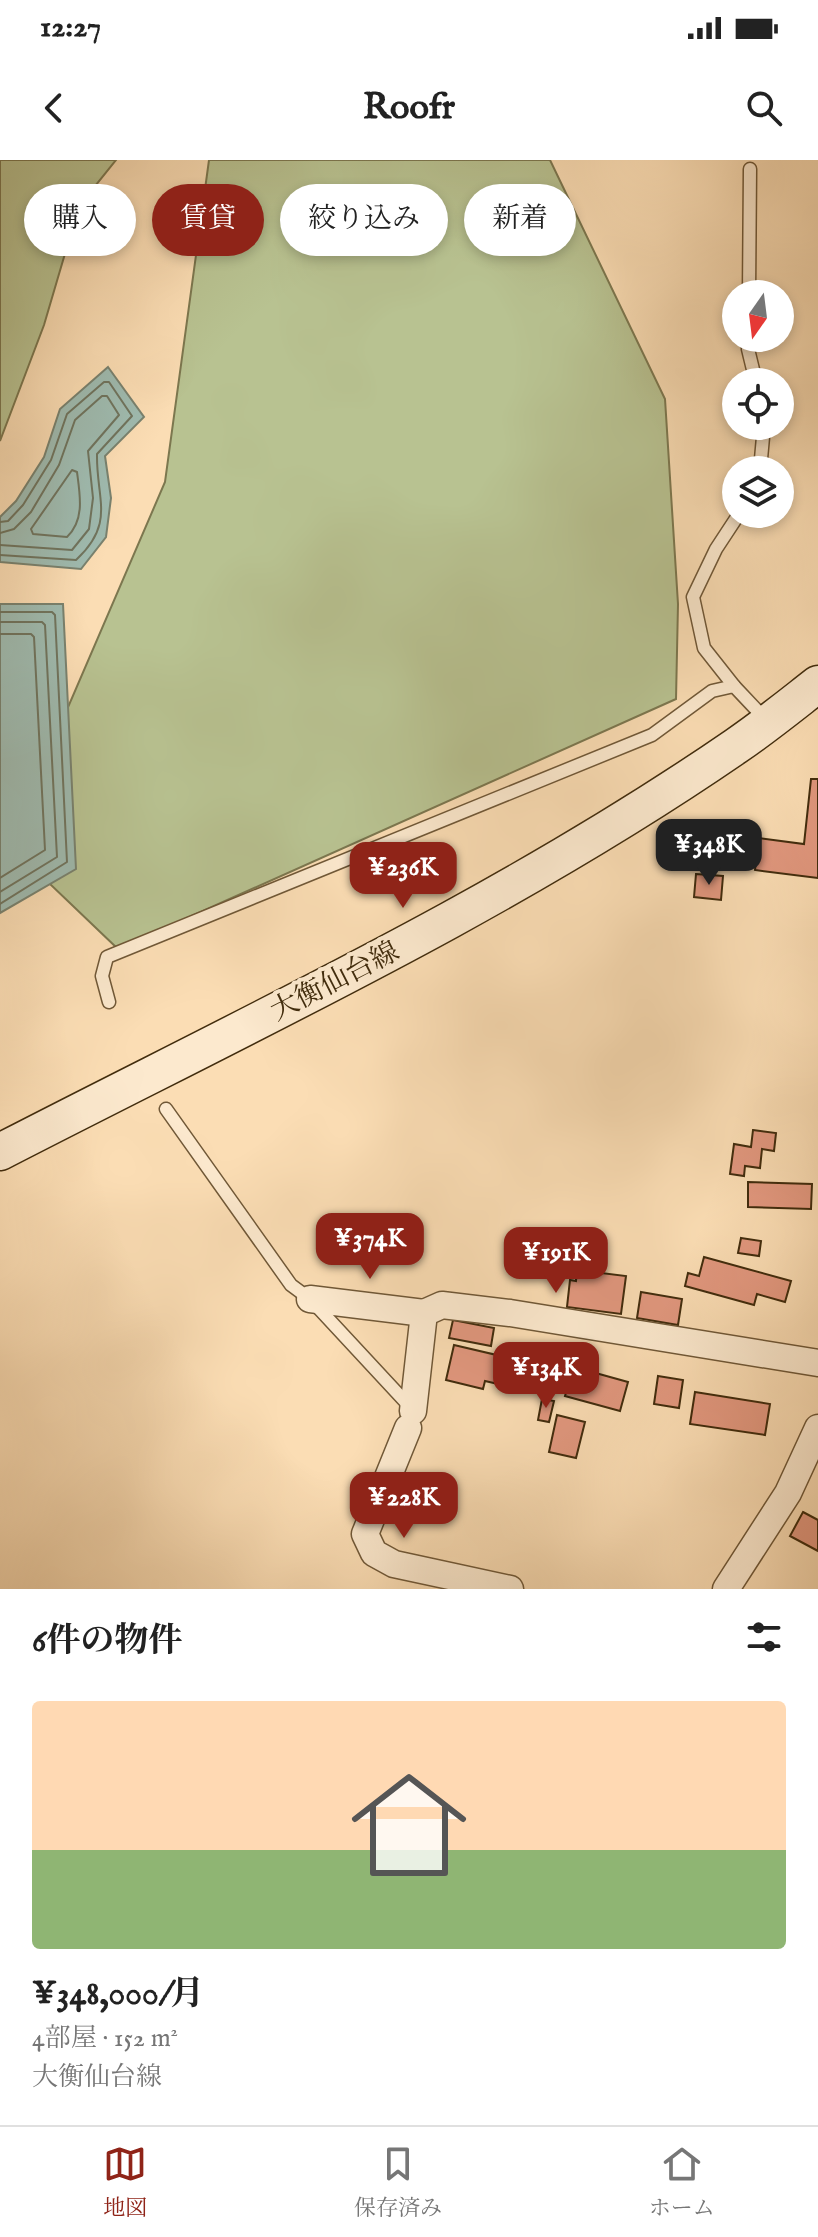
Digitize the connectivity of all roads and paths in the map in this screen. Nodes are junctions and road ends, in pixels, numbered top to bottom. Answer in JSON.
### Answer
{"nodes":[{"id":1,"x":750,"y":169,"type":"dead end"},
{"id":2,"x":749,"y":280,"type":"edge"},
{"id":3,"x":730,"y":528,"type":"edge"},
{"id":4,"x":818,"y":684,"type":"edge"},
{"id":5,"x":734,"y":686,"type":"junction"},
{"id":6,"x":768,"y":722,"type":"junction"},
{"id":7,"x":109,"y":1002,"type":"dead end"},
{"id":8,"x":166,"y":1109,"type":"dead end"},
{"id":9,"x":0,"y":1152,"type":"edge"},
{"id":10,"x":310,"y":1299,"type":"junction"},
{"id":11,"x":424,"y":1313,"type":"junction"},
{"id":12,"x":818,"y":1363,"type":"edge"},
{"id":13,"x":411,"y":1420,"type":"junction"},
{"id":14,"x":818,"y":1428,"type":"edge"},
{"id":15,"x":510,"y":1589,"type":"edge"},
{"id":16,"x":726,"y":1589,"type":"edge"}],
"edges":[{"from":1,"to":2,"type":"lane"},
{"from":3,"to":5,"type":"lane"},
{"from":4,"to":6,"type":"main road","name":"大衡仙台線"},
{"from":5,"to":6,"type":"lane"},
{"from":5,"to":7,"type":"lane"},
{"from":6,"to":9,"type":"main road","name":"大衡仙台線"},
{"from":8,"to":10,"type":"lane"},
{"from":10,"to":11,"type":"street"},
{"from":10,"to":13,"type":"lane"},
{"from":11,"to":12,"type":"street"},
{"from":11,"to":13,"type":"street"},
{"from":13,"to":15,"type":"street"},
{"from":14,"to":16,"type":"street"}]}
